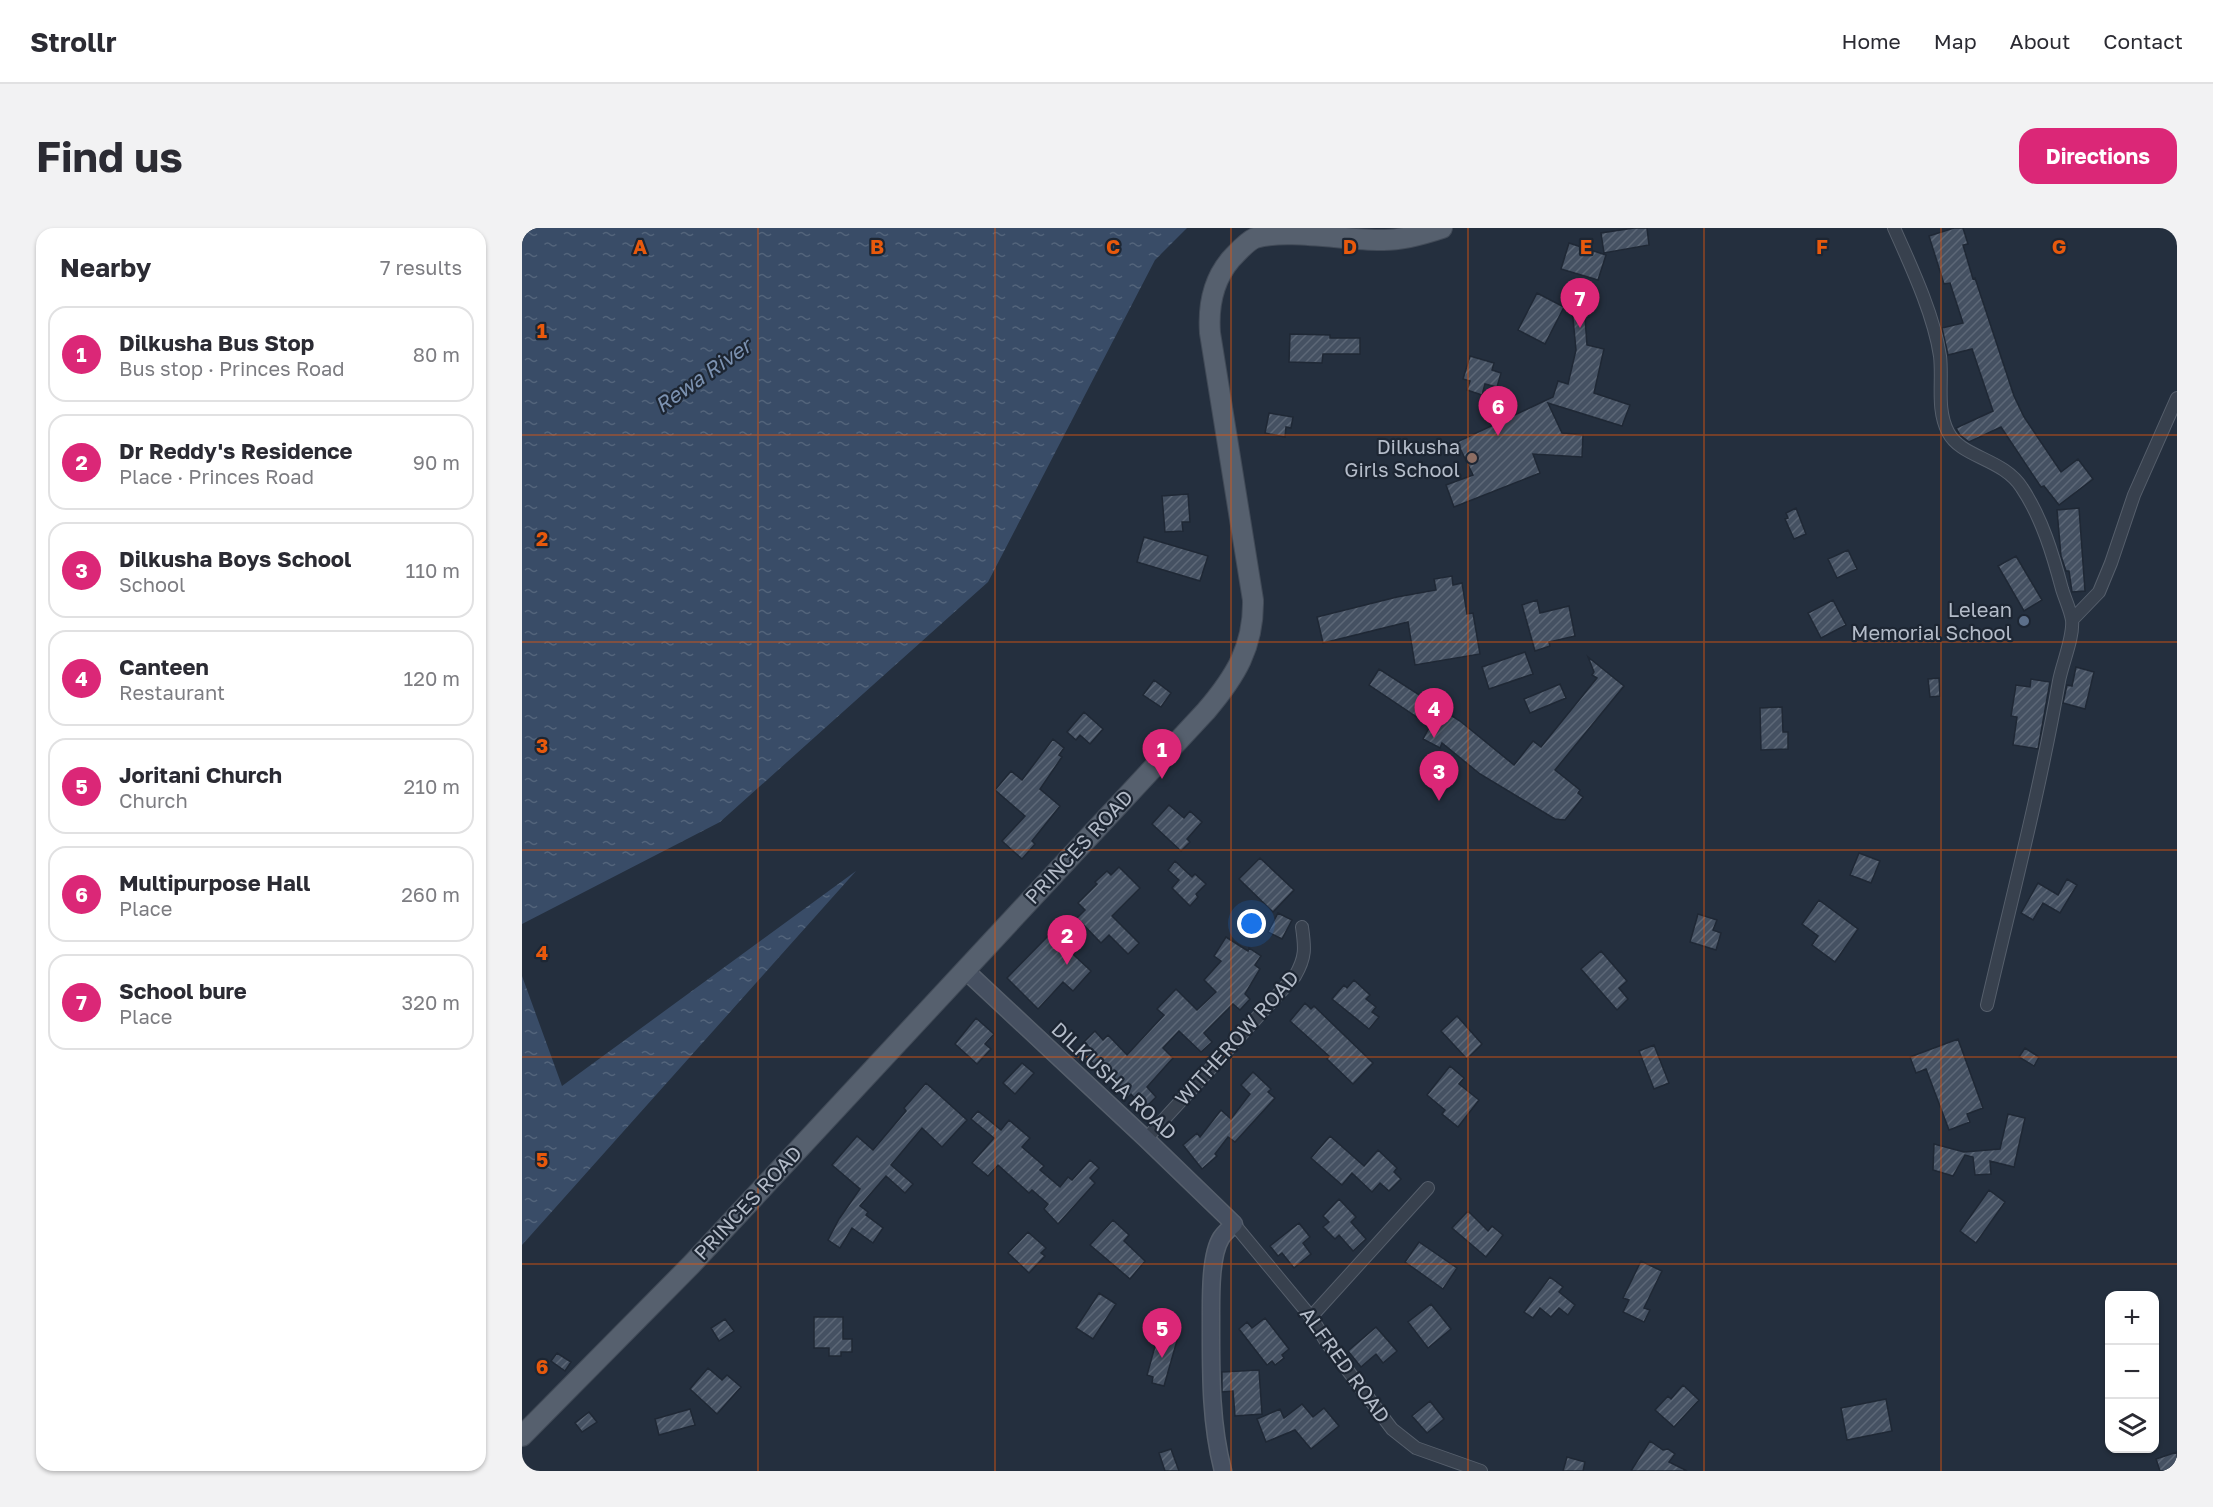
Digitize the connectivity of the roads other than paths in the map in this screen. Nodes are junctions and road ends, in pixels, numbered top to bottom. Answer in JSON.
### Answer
{"nodes":[{"id":1,"x":1443,"y":228,"type":"edge"},
{"id":2,"x":1894,"y":228,"type":"edge"},
{"id":3,"x":2177,"y":398,"type":"edge"},
{"id":4,"x":2072,"y":620,"type":"junction"},
{"id":5,"x":1302,"y":927,"type":"dead end"},
{"id":6,"x":965,"y":970,"type":"junction"},
{"id":7,"x":1987,"y":1005,"type":"dead end"},
{"id":8,"x":1146,"y":1139,"type":"junction"},
{"id":9,"x":1428,"y":1188,"type":"dead end"},
{"id":10,"x":1234,"y":1224,"type":"junction"},
{"id":11,"x":1311,"y":1317,"type":"junction"},
{"id":12,"x":522,"y":1436,"type":"edge"},
{"id":13,"x":1223,"y":1471,"type":"edge"},
{"id":14,"x":1481,"y":1471,"type":"edge"}],
"edges":[{"from":1,"to":6,"type":"main road","name":"PRINCES ROAD"},
{"from":2,"to":4,"type":"street"},
{"from":3,"to":4,"type":"street"},
{"from":4,"to":7,"type":"street"},
{"from":5,"to":8,"type":"street","name":"WITHEROW ROAD"},
{"from":6,"to":8,"type":"street","name":"DILKUSHA ROAD"},
{"from":6,"to":12,"type":"main road","name":"PRINCES ROAD"},
{"from":8,"to":10,"type":"street","name":"DILKUSHA ROAD"},
{"from":9,"to":11,"type":"street"},
{"from":10,"to":11,"type":"street","name":"ALFRED ROAD"},
{"from":10,"to":13,"type":"street"},
{"from":11,"to":14,"type":"street","name":"ALFRED ROAD"}]}
